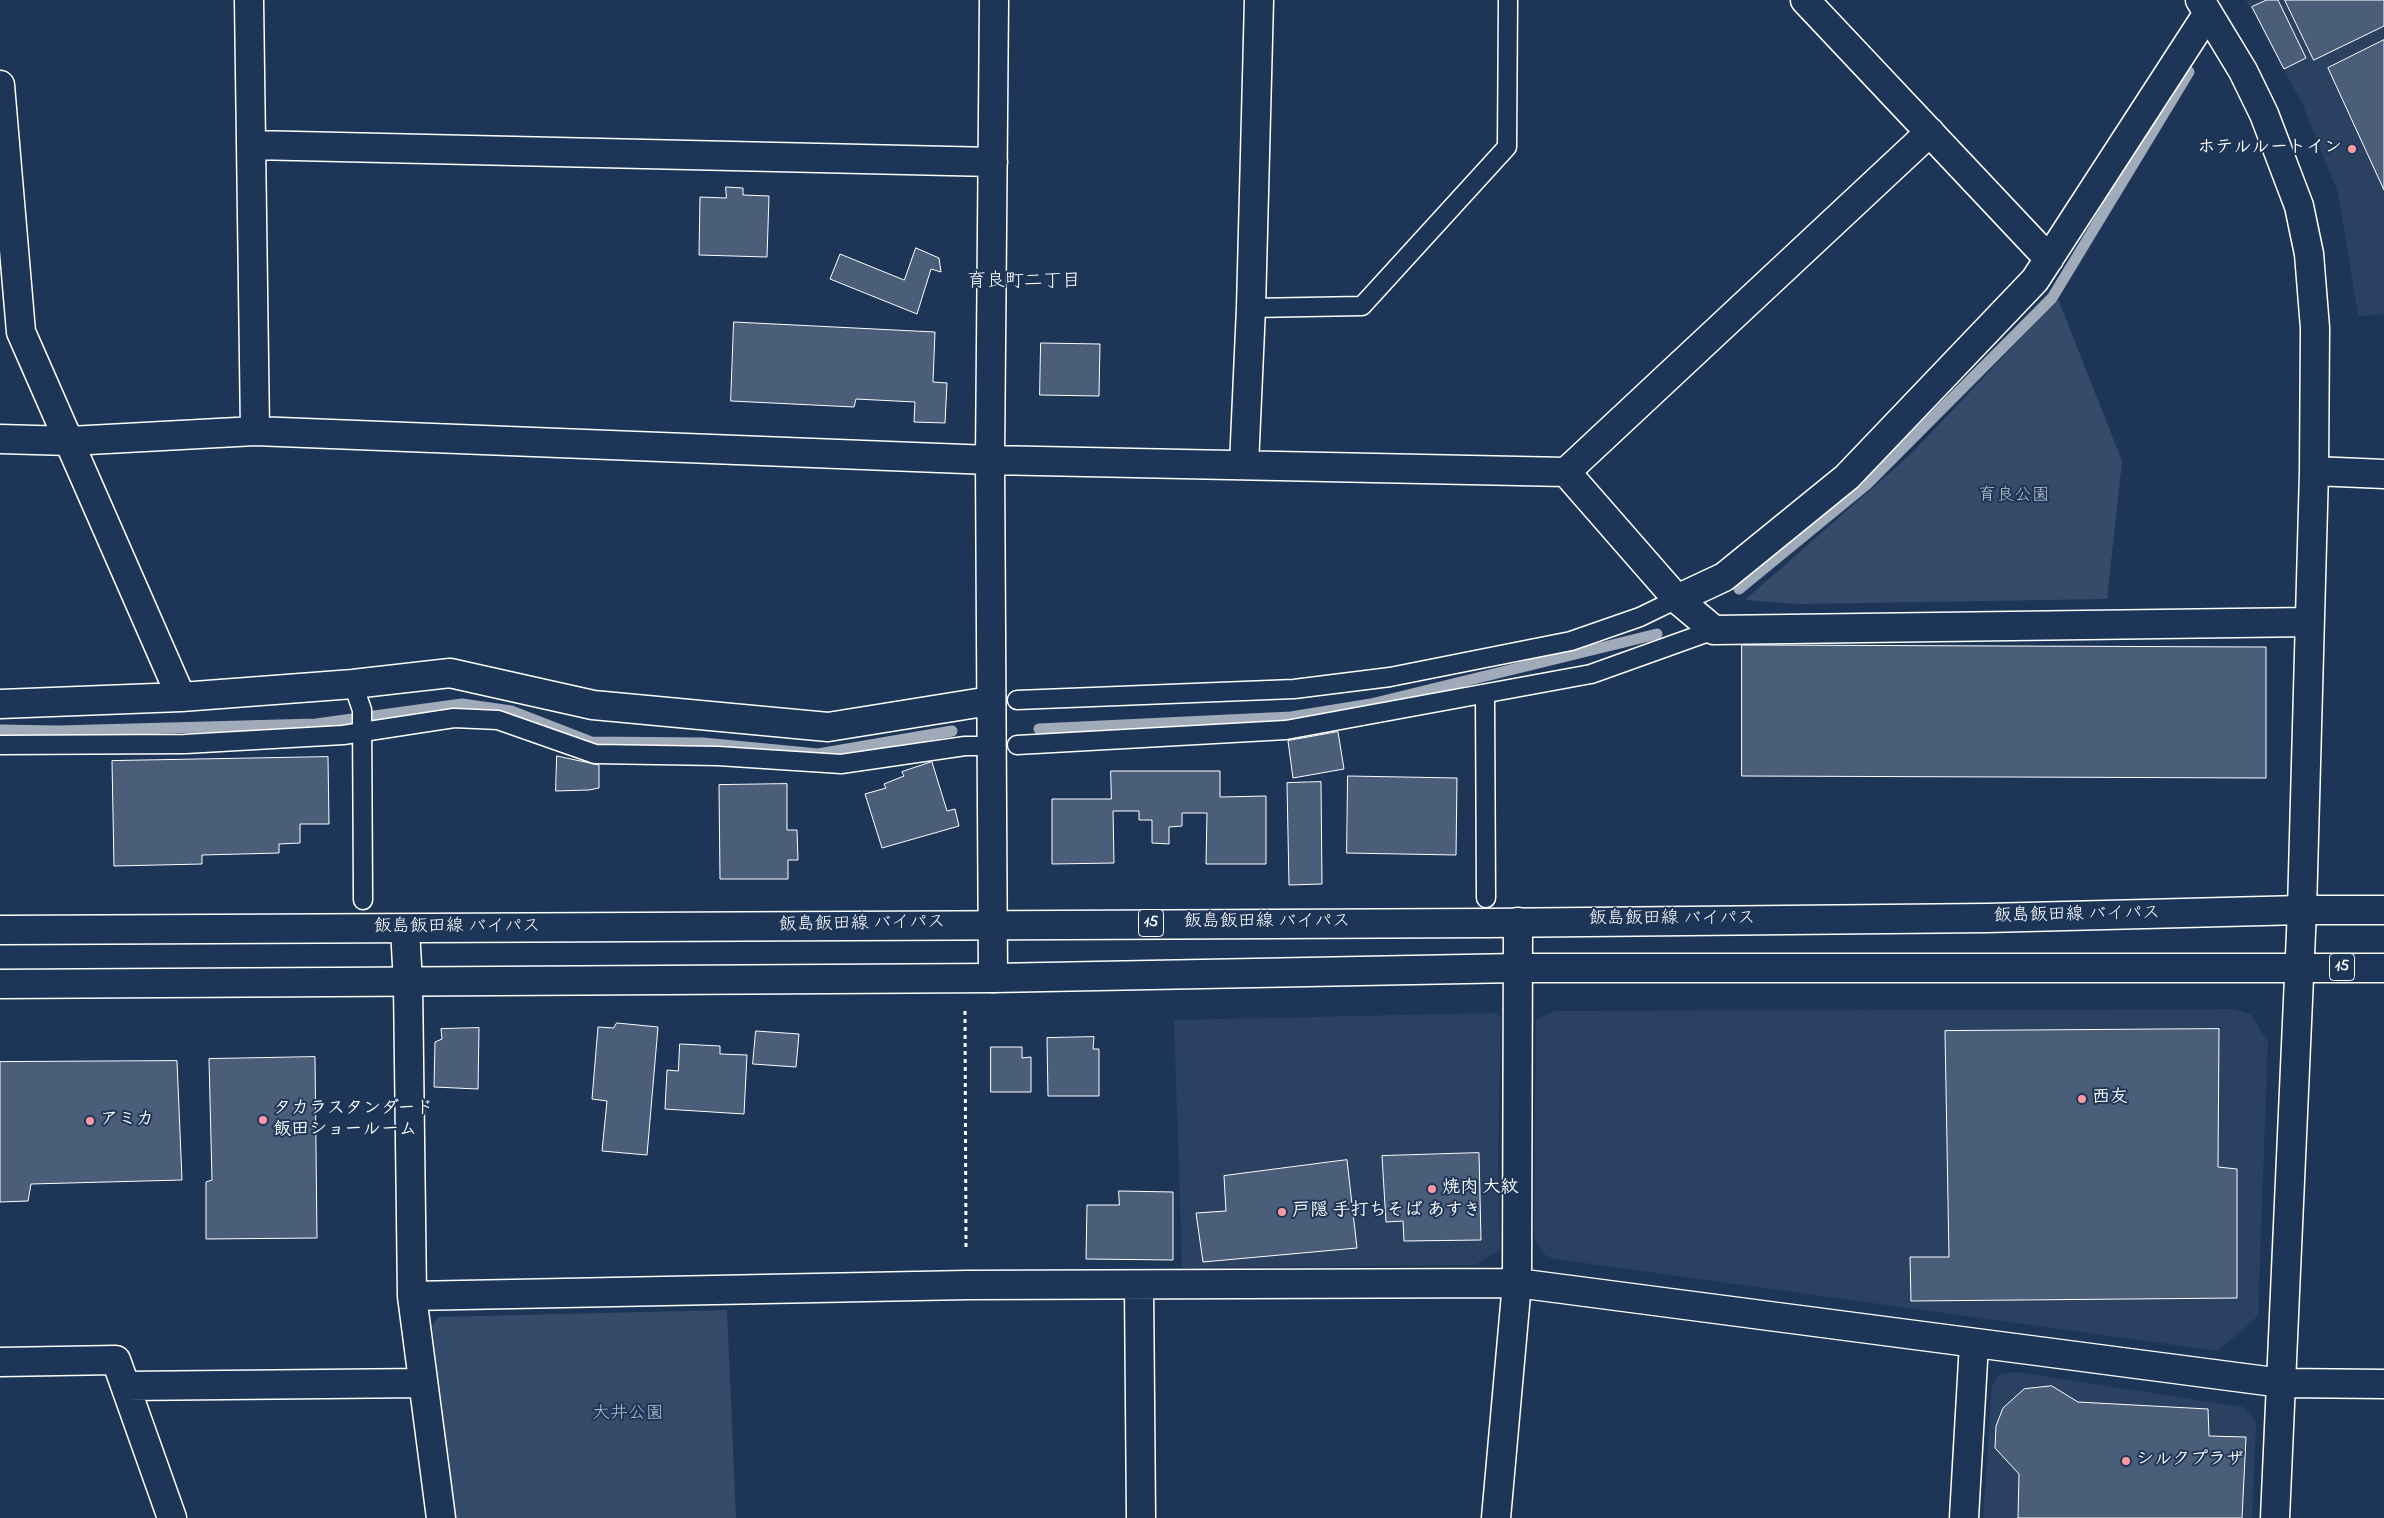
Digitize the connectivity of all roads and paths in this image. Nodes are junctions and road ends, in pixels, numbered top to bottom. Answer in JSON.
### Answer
{"nodes":[{"id":1,"x":249,"y":0,"type":"edge"},
{"id":2,"x":994,"y":0,"type":"edge"},
{"id":3,"x":1259,"y":0,"type":"edge"},
{"id":4,"x":1508,"y":0,"type":"edge"},
{"id":5,"x":1805,"y":0,"type":"edge"},
{"id":6,"x":2204,"y":6,"type":"edge"},
{"id":7,"x":0,"y":85,"type":"edge"},
{"id":8,"x":1930,"y":132,"type":"junction"},
{"id":9,"x":252,"y":145,"type":"junction"},
{"id":10,"x":993,"y":162,"type":"junction"},
{"id":11,"x":2048,"y":259,"type":"junction"},
{"id":12,"x":1252,"y":308,"type":"junction"},
{"id":13,"x":255,"y":431,"type":"junction"},
{"id":14,"x":0,"y":439,"type":"edge"},
{"id":15,"x":70,"y":441,"type":"junction"},
{"id":16,"x":990,"y":460,"type":"junction"},
{"id":17,"x":1244,"y":465,"type":"junction"},
{"id":18,"x":2314,"y":471,"type":"junction"},
{"id":19,"x":1566,"y":472,"type":"junction"},
{"id":20,"x":2384,"y":474,"type":"edge"},
{"id":21,"x":1677,"y":599,"type":"junction"},
{"id":22,"x":2309,"y":622,"type":"junction"},
{"id":23,"x":1714,"y":630,"type":"junction"},
{"id":24,"x":353,"y":684,"type":"junction"},
{"id":25,"x":1485,"y":695,"type":"junction"},
{"id":26,"x":181,"y":697,"type":"junction"},
{"id":27,"x":1017,"y":700,"type":"dead end"},
{"id":28,"x":990,"y":701,"type":"junction"},
{"id":29,"x":0,"y":704,"type":"edge"},
{"id":30,"x":361,"y":723,"type":"junction"},
{"id":31,"x":0,"y":745,"type":"edge"},
{"id":32,"x":1017,"y":745,"type":"dead end"},
{"id":33,"x":990,"y":746,"type":"junction"},
{"id":34,"x":1486,"y":898,"type":"dead end"},
{"id":35,"x":363,"y":900,"type":"dead end"},
{"id":36,"x":2302,"y":910,"type":"junction"},
{"id":37,"x":2384,"y":910,"type":"edge"},
{"id":38,"x":1518,"y":922,"type":"junction"},
{"id":39,"x":993,"y":924,"type":"junction"},
{"id":40,"x":405,"y":929,"type":"junction"},
{"id":41,"x":0,"y":930,"type":"edge"},
{"id":42,"x":1518,"y":968,"type":"junction"},
{"id":43,"x":2300,"y":968,"type":"junction"},
{"id":44,"x":2384,"y":968,"type":"edge"},
{"id":45,"x":993,"y":978,"type":"junction"},
{"id":46,"x":408,"y":983,"type":"junction"},
{"id":47,"x":0,"y":984,"type":"edge"},
{"id":48,"x":965,"y":1011,"type":"dead end"},
{"id":49,"x":1518,"y":1282,"type":"junction"},
{"id":50,"x":966,"y":1285,"type":"junction"},
{"id":51,"x":1139,"y":1286,"type":"junction"},
{"id":52,"x":412,"y":1296,"type":"junction"},
{"id":53,"x":1974,"y":1343,"type":"junction"},
{"id":54,"x":0,"y":1362,"type":"edge"},
{"id":55,"x":423,"y":1383,"type":"junction"},
{"id":56,"x":2282,"y":1383,"type":"junction"},
{"id":57,"x":2384,"y":1384,"type":"edge"},
{"id":58,"x":126,"y":1386,"type":"junction"},
{"id":59,"x":172,"y":1518,"type":"edge"},
{"id":60,"x":441,"y":1518,"type":"edge"},
{"id":61,"x":1141,"y":1518,"type":"edge"},
{"id":62,"x":1496,"y":1518,"type":"edge"},
{"id":63,"x":1964,"y":1518,"type":"edge"},
{"id":64,"x":2275,"y":1518,"type":"edge"}],
"edges":[{"from":1,"to":9,"type":"street"},
{"from":2,"to":10,"type":"street"},
{"from":3,"to":12,"type":"street"},
{"from":4,"to":12,"type":"lane"},
{"from":5,"to":8,"type":"street"},
{"from":6,"to":11,"type":"street"},
{"from":6,"to":18,"type":"street"},
{"from":7,"to":15,"type":"street"},
{"from":8,"to":11,"type":"street"},
{"from":8,"to":19,"type":"street"},
{"from":9,"to":10,"type":"street"},
{"from":9,"to":13,"type":"street"},
{"from":10,"to":16,"type":"street"},
{"from":11,"to":21,"type":"street"},
{"from":12,"to":17,"type":"street"},
{"from":13,"to":15,"type":"street"},
{"from":13,"to":16,"type":"street"},
{"from":14,"to":15,"type":"street"},
{"from":15,"to":26,"type":"street"},
{"from":16,"to":17,"type":"street"},
{"from":16,"to":28,"type":"street"},
{"from":17,"to":19,"type":"street"},
{"from":18,"to":20,"type":"street"},
{"from":18,"to":22,"type":"street"},
{"from":19,"to":21,"type":"street"},
{"from":21,"to":23,"type":"street"},
{"from":21,"to":27,"type":"lane"},
{"from":22,"to":23,"type":"street"},
{"from":22,"to":36,"type":"street"},
{"from":23,"to":25,"type":"lane"},
{"from":24,"to":26,"type":"street"},
{"from":24,"to":28,"type":"street"},
{"from":24,"to":30,"type":"lane"},
{"from":25,"to":32,"type":"lane"},
{"from":25,"to":34,"type":"lane"},
{"from":26,"to":29,"type":"street"},
{"from":28,"to":33,"type":"street"},
{"from":30,"to":31,"type":"lane"},
{"from":30,"to":33,"type":"lane"},
{"from":30,"to":35,"type":"lane"},
{"from":33,"to":39,"type":"street"},
{"from":36,"to":37,"type":"street","name":"飯島飯田線 バイパス","number":"15"},
{"from":36,"to":38,"type":"street","name":"飯島飯田線 バイパス","number":"15"},
{"from":36,"to":43,"type":"street"},
{"from":38,"to":39,"type":"street","name":"飯島飯田線 バイパス","number":"15"},
{"from":38,"to":42,"type":"street"},
{"from":39,"to":40,"type":"street","name":"飯島飯田線 バイパス","number":"15"},
{"from":39,"to":45,"type":"street"},
{"from":40,"to":41,"type":"street","name":"飯島飯田線 バイパス","number":"15"},
{"from":40,"to":46,"type":"street"},
{"from":42,"to":43,"type":"street","number":"15"},
{"from":42,"to":45,"type":"street","number":"15"},
{"from":42,"to":49,"type":"street"},
{"from":43,"to":44,"type":"street","number":"15"},
{"from":43,"to":56,"type":"street"},
{"from":45,"to":46,"type":"street","number":"15"},
{"from":46,"to":47,"type":"street","number":"15"},
{"from":46,"to":52,"type":"street"},
{"from":48,"to":50,"type":"path"},
{"from":49,"to":51,"type":"street"},
{"from":49,"to":53,"type":"street"},
{"from":49,"to":62,"type":"street"},
{"from":50,"to":51,"type":"street"},
{"from":50,"to":52,"type":"street"},
{"from":51,"to":61,"type":"street"},
{"from":52,"to":55,"type":"street"},
{"from":53,"to":56,"type":"street"},
{"from":53,"to":63,"type":"street"},
{"from":54,"to":58,"type":"street"},
{"from":55,"to":58,"type":"street"},
{"from":55,"to":60,"type":"street"},
{"from":56,"to":57,"type":"street"},
{"from":56,"to":64,"type":"street"},
{"from":58,"to":59,"type":"street"}]}
